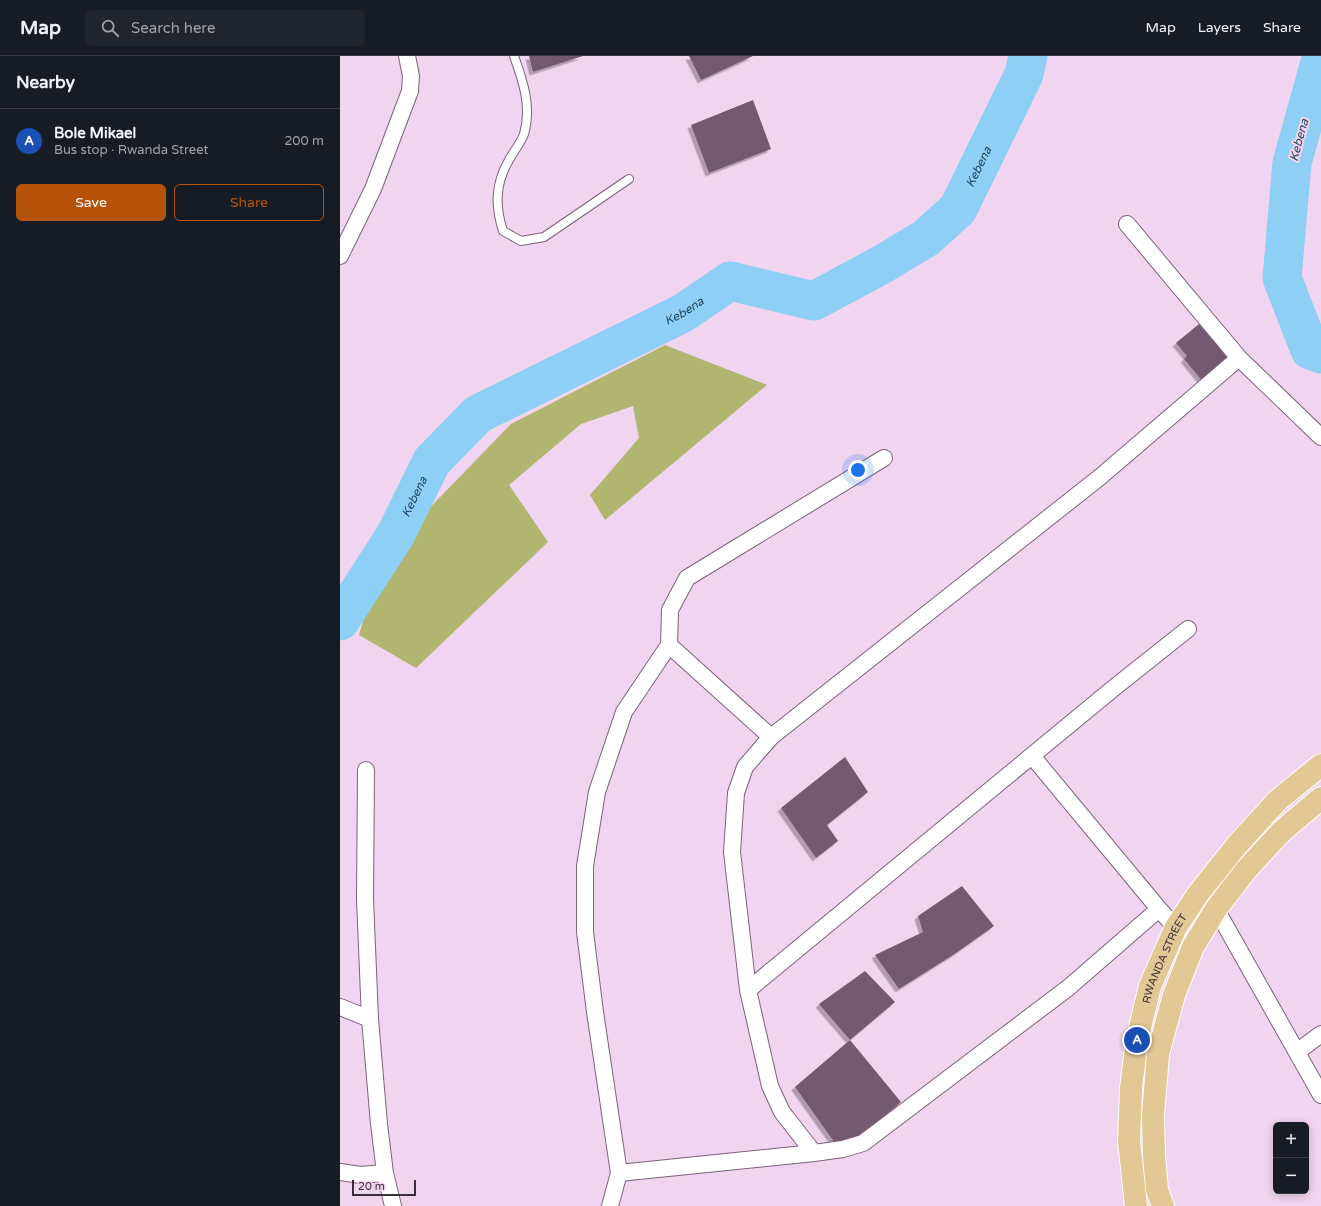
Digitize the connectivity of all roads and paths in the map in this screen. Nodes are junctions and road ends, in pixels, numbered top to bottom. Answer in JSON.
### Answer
{"nodes":[{"id":1,"x":407,"y":56,"type":"edge"},
{"id":2,"x":514,"y":56,"type":"edge"},
{"id":3,"x":629,"y":179,"type":"dead end"},
{"id":4,"x":1127,"y":224,"type":"dead end"},
{"id":5,"x":340,"y":256,"type":"edge"},
{"id":6,"x":1239,"y":358,"type":"junction"},
{"id":7,"x":1321,"y":437,"type":"edge"},
{"id":8,"x":884,"y":458,"type":"dead end"},
{"id":9,"x":1188,"y":629,"type":"dead end"},
{"id":10,"x":669,"y":645,"type":"junction"},
{"id":11,"x":770,"y":736,"type":"junction"},
{"id":12,"x":1032,"y":756,"type":"junction"},
{"id":13,"x":1321,"y":765,"type":"edge"},
{"id":14,"x":366,"y":770,"type":"dead end"},
{"id":15,"x":1321,"y":798,"type":"edge"},
{"id":16,"x":1159,"y":909,"type":"junction"},
{"id":17,"x":1216,"y":909,"type":"junction"},
{"id":18,"x":1176,"y":928,"type":"junction"},
{"id":19,"x":1193,"y":947,"type":"junction"},
{"id":20,"x":748,"y":990,"type":"junction"},
{"id":21,"x":340,"y":1007,"type":"edge"},
{"id":22,"x":370,"y":1019,"type":"junction"},
{"id":23,"x":1321,"y":1034,"type":"edge"},
{"id":24,"x":1297,"y":1052,"type":"junction"},
{"id":25,"x":1321,"y":1095,"type":"edge"},
{"id":26,"x":814,"y":1154,"type":"junction"},
{"id":27,"x":340,"y":1172,"type":"edge"},
{"id":28,"x":385,"y":1173,"type":"junction"},
{"id":29,"x":619,"y":1173,"type":"junction"},
{"id":30,"x":393,"y":1206,"type":"edge"},
{"id":31,"x":610,"y":1206,"type":"edge"},
{"id":32,"x":1136,"y":1206,"type":"edge"},
{"id":33,"x":1162,"y":1206,"type":"edge"}],
"edges":[{"from":1,"to":5,"type":"street"},
{"from":2,"to":3,"type":"lane"},
{"from":4,"to":6,"type":"street"},
{"from":6,"to":7,"type":"street"},
{"from":6,"to":11,"type":"street"},
{"from":8,"to":10,"type":"street"},
{"from":9,"to":12,"type":"street"},
{"from":10,"to":11,"type":"street"},
{"from":10,"to":29,"type":"street"},
{"from":11,"to":20,"type":"street"},
{"from":12,"to":16,"type":"street"},
{"from":12,"to":20,"type":"street"},
{"from":13,"to":18,"type":"main road","name":"RWANDA STREET"},
{"from":14,"to":22,"type":"street"},
{"from":15,"to":17,"type":"main road","name":"RWANDA STREET"},
{"from":16,"to":18,"type":"street"},
{"from":16,"to":26,"type":"street"},
{"from":17,"to":19,"type":"main road","name":"RWANDA STREET"},
{"from":17,"to":24,"type":"street"},
{"from":18,"to":19,"type":"street"},
{"from":18,"to":32,"type":"main road","name":"RWANDA STREET"},
{"from":19,"to":33,"type":"main road","name":"RWANDA STREET"},
{"from":20,"to":26,"type":"street"},
{"from":21,"to":22,"type":"street"},
{"from":22,"to":28,"type":"street"},
{"from":23,"to":24,"type":"street"},
{"from":24,"to":25,"type":"street"},
{"from":26,"to":29,"type":"street"},
{"from":27,"to":28,"type":"street"},
{"from":28,"to":30,"type":"street"},
{"from":29,"to":31,"type":"street"}]}
